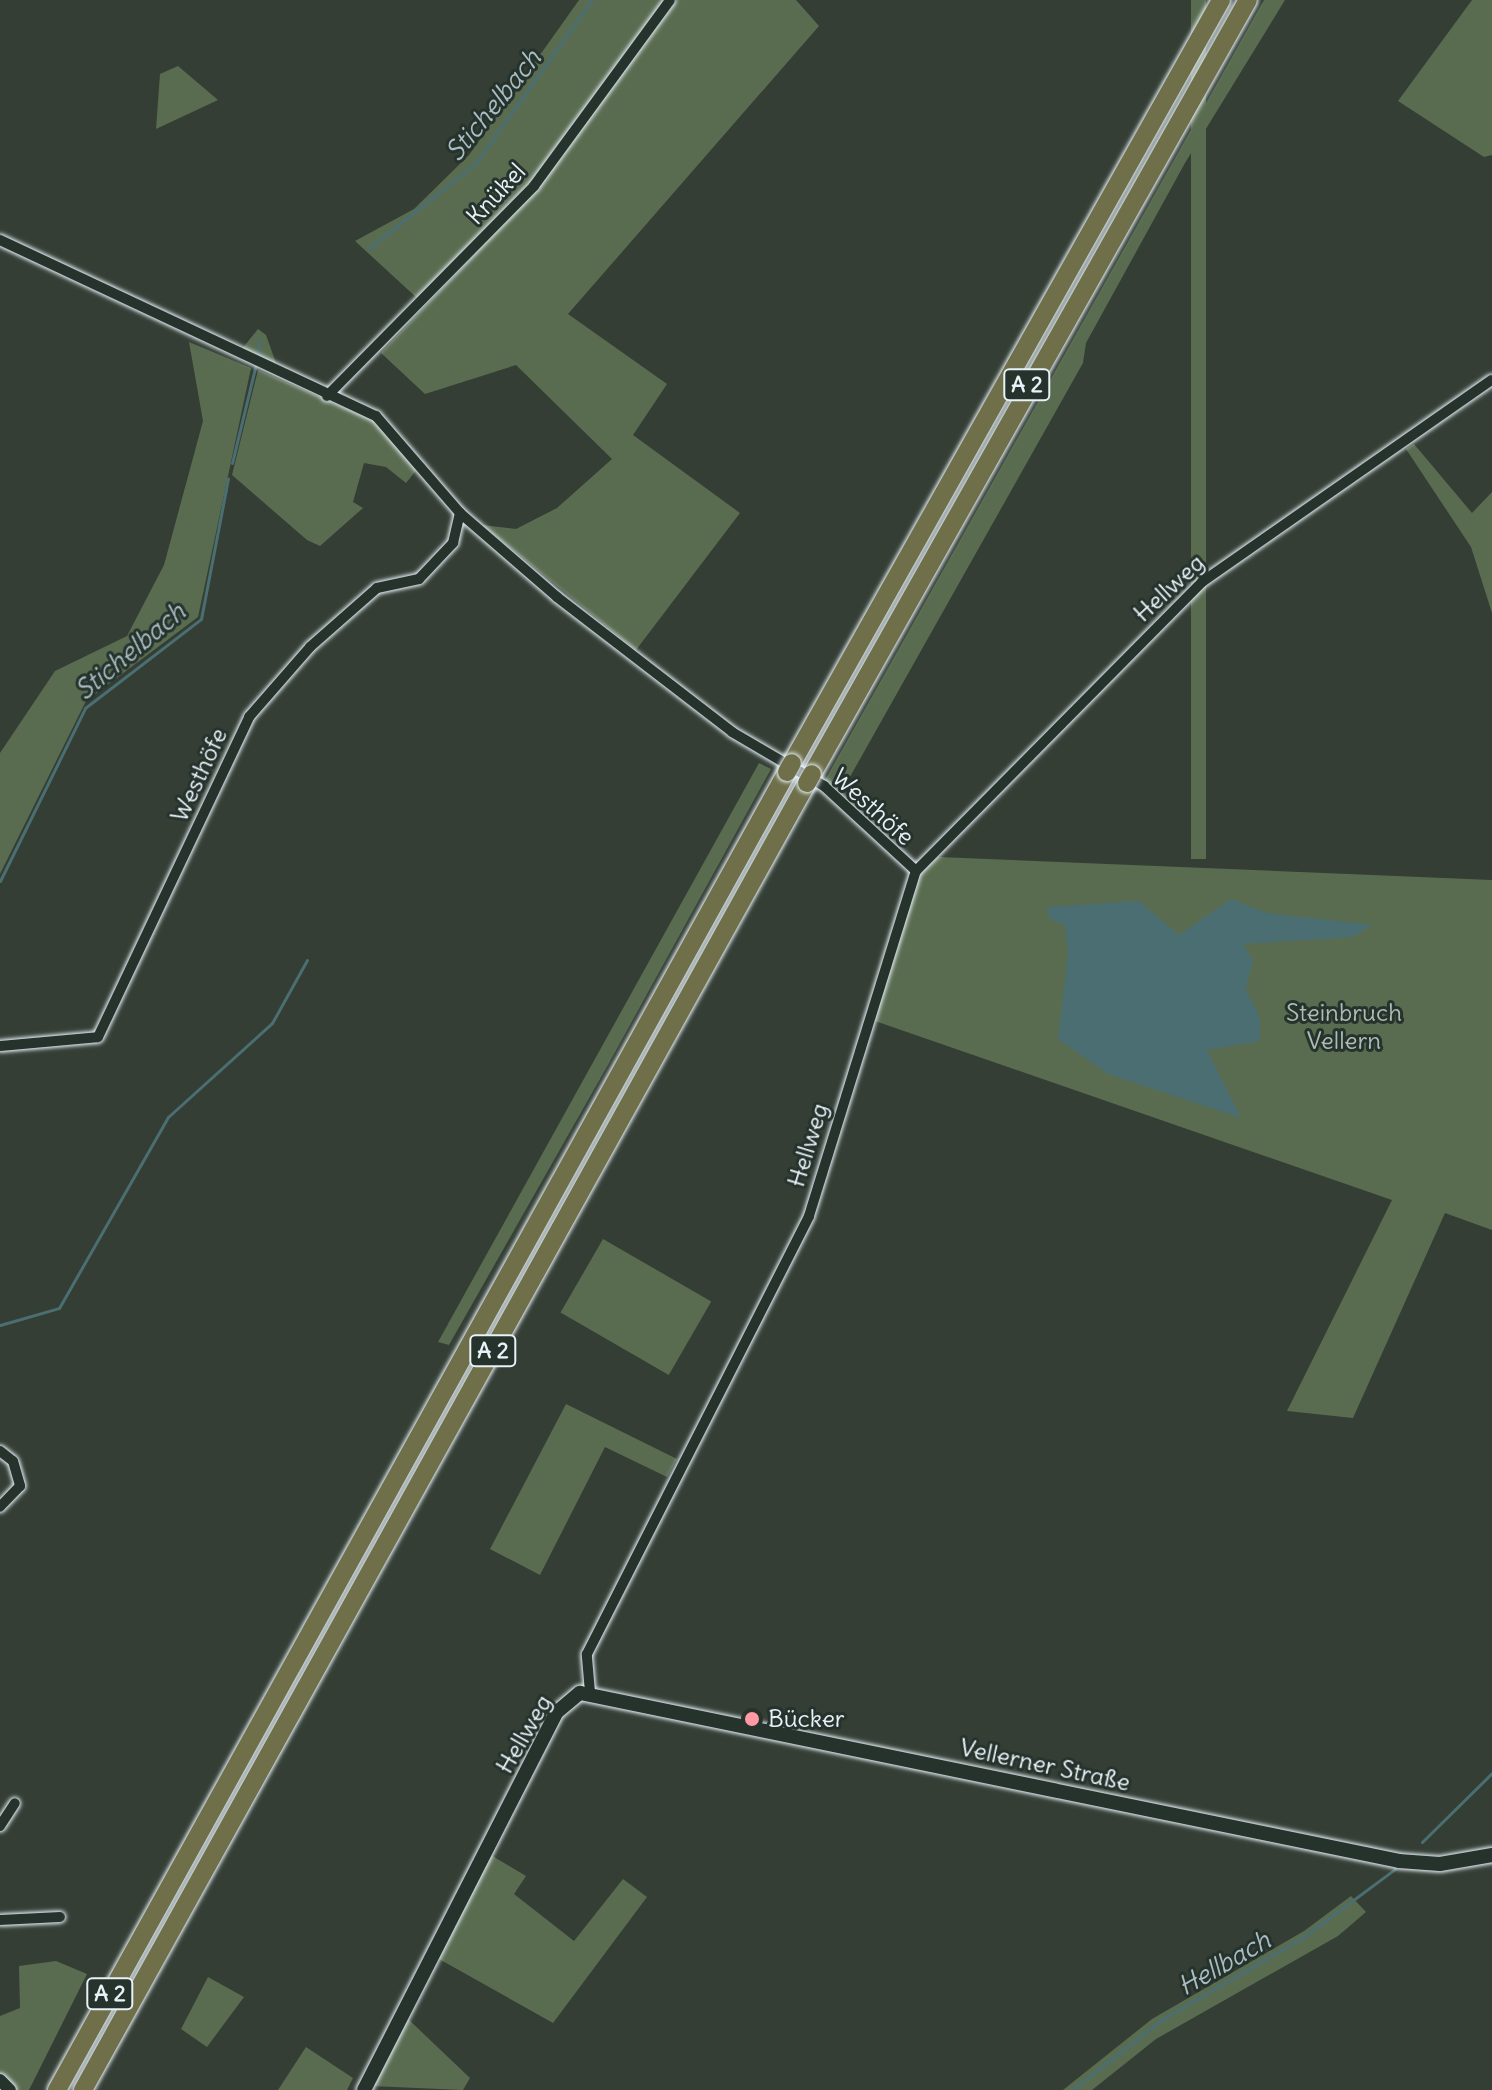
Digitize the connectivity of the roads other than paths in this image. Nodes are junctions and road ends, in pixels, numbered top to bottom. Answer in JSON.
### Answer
{"nodes":[{"id":1,"x":670,"y":0,"type":"edge"},
{"id":2,"x":1221,"y":0,"type":"edge"},
{"id":3,"x":1248,"y":0,"type":"edge"},
{"id":4,"x":0,"y":240,"type":"edge"},
{"id":5,"x":1492,"y":380,"type":"edge"},
{"id":6,"x":327,"y":396,"type":"junction"},
{"id":7,"x":460,"y":513,"type":"junction"},
{"id":8,"x":916,"y":871,"type":"junction"},
{"id":9,"x":0,"y":1046,"type":"edge"},
{"id":10,"x":0,"y":1451,"type":"edge"},
{"id":11,"x":0,"y":1507,"type":"edge"},
{"id":12,"x":590,"y":1692,"type":"junction"},
{"id":13,"x":15,"y":1803,"type":"dead end"},
{"id":14,"x":0,"y":1826,"type":"edge"},
{"id":15,"x":1492,"y":1855,"type":"edge"},
{"id":16,"x":60,"y":1917,"type":"dead end"},
{"id":17,"x":0,"y":1920,"type":"edge"},
{"id":18,"x":0,"y":2080,"type":"edge"},
{"id":19,"x":366,"y":2087,"type":"edge"},
{"id":20,"x":10,"y":2090,"type":"edge"},
{"id":21,"x":57,"y":2090,"type":"edge"},
{"id":22,"x":83,"y":2090,"type":"edge"}],
"edges":[{"from":1,"to":6,"type":"street","name":"Knükel"},
{"from":2,"to":21,"type":"highway","number":"A 2"},
{"from":3,"to":22,"type":"highway","number":"A 2"},
{"from":4,"to":6,"type":"street","name":"Westhöfe"},
{"from":5,"to":8,"type":"street","name":"Hellweg"},
{"from":6,"to":7,"type":"street","name":"Westhöfe"},
{"from":7,"to":8,"type":"street","name":"Westhöfe"},
{"from":7,"to":9,"type":"street","name":"Westhöfe"},
{"from":8,"to":12,"type":"street","name":"Hellweg"},
{"from":10,"to":11,"type":"street"},
{"from":12,"to":15,"type":"main road","name":"Vellerner Straße"},
{"from":12,"to":19,"type":"main road","name":"Hellweg"},
{"from":13,"to":14,"type":"street"},
{"from":16,"to":17,"type":"street"},
{"from":18,"to":20,"type":"street"}]}
